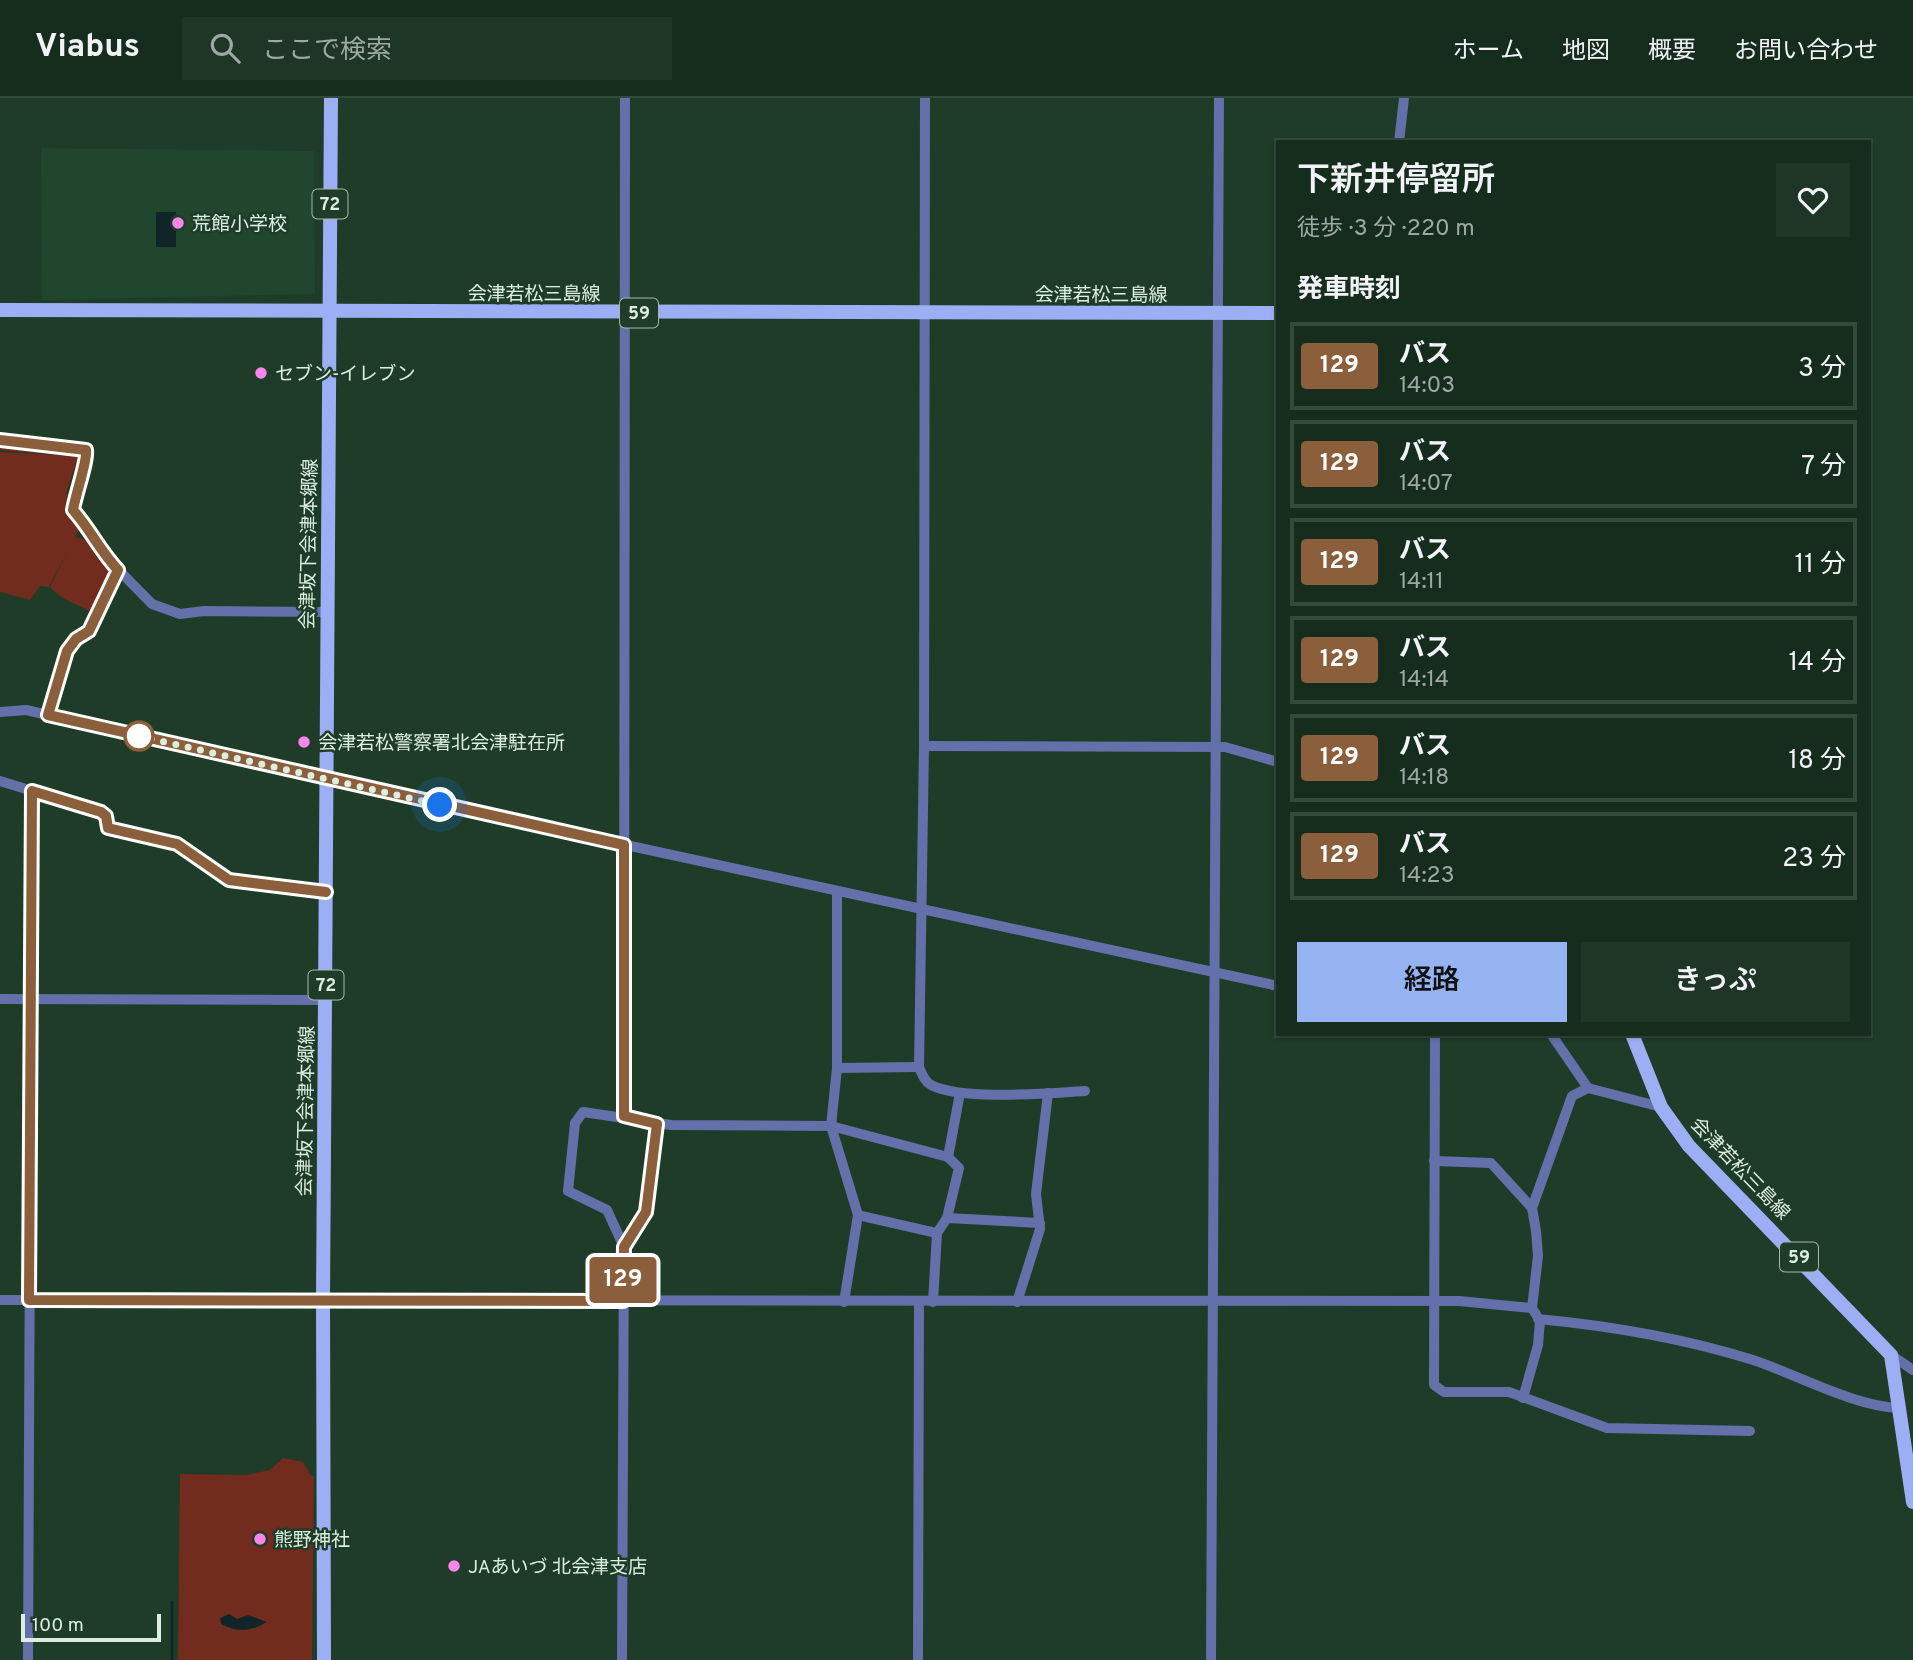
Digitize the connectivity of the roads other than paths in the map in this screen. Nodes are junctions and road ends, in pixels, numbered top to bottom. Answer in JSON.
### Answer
{"nodes":[{"id":1,"x":331,"y":98,"type":"edge"},
{"id":2,"x":625,"y":98,"type":"edge"},
{"id":3,"x":925,"y":98,"type":"edge"},
{"id":4,"x":1219,"y":98,"type":"edge"},
{"id":5,"x":1404,"y":98,"type":"edge"},
{"id":6,"x":1399,"y":140,"type":"edge"},
{"id":7,"x":0,"y":310,"type":"edge"},
{"id":8,"x":329,"y":311,"type":"junction"},
{"id":9,"x":925,"y":312,"type":"junction"},
{"id":10,"x":624,"y":313,"type":"junction"},
{"id":11,"x":1219,"y":313,"type":"junction"},
{"id":12,"x":1276,"y":313,"type":"edge"},
{"id":13,"x":0,"y":440,"type":"edge"},
{"id":14,"x":118,"y":570,"type":"junction"},
{"id":15,"x":326,"y":612,"type":"junction"},
{"id":16,"x":0,"y":712,"type":"edge"},
{"id":17,"x":48,"y":715,"type":"junction"},
{"id":18,"x":924,"y":746,"type":"junction"},
{"id":19,"x":1216,"y":747,"type":"junction"},
{"id":20,"x":1276,"y":762,"type":"edge"},
{"id":21,"x":328,"y":779,"type":"junction"},
{"id":22,"x":0,"y":781,"type":"edge"},
{"id":23,"x":32,"y":791,"type":"junction"},
{"id":24,"x":624,"y":845,"type":"junction"},
{"id":25,"x":326,"y":892,"type":"junction"},
{"id":26,"x":837,"y":892,"type":"junction"},
{"id":27,"x":921,"y":909,"type":"junction"},
{"id":28,"x":1217,"y":973,"type":"junction"},
{"id":29,"x":1276,"y":986,"type":"edge"},
{"id":30,"x":30,"y":998,"type":"junction"},
{"id":31,"x":0,"y":999,"type":"edge"},
{"id":32,"x":326,"y":1000,"type":"junction"},
{"id":33,"x":1435,"y":1036,"type":"edge"},
{"id":34,"x":1552,"y":1036,"type":"edge"},
{"id":35,"x":1633,"y":1036,"type":"edge"},
{"id":36,"x":919,"y":1067,"type":"junction"},
{"id":37,"x":837,"y":1068,"type":"junction"},
{"id":38,"x":1588,"y":1088,"type":"junction"},
{"id":39,"x":1085,"y":1091,"type":"dead end"},
{"id":40,"x":960,"y":1093,"type":"junction"},
{"id":41,"x":1048,"y":1093,"type":"junction"},
{"id":42,"x":1661,"y":1107,"type":"junction"},
{"id":43,"x":624,"y":1116,"type":"junction"},
{"id":44,"x":657,"y":1124,"type":"junction"},
{"id":45,"x":831,"y":1126,"type":"junction"},
{"id":46,"x":948,"y":1157,"type":"junction"},
{"id":47,"x":1434,"y":1161,"type":"junction"},
{"id":48,"x":1532,"y":1209,"type":"junction"},
{"id":49,"x":858,"y":1215,"type":"junction"},
{"id":50,"x":947,"y":1219,"type":"junction"},
{"id":51,"x":1040,"y":1223,"type":"junction"},
{"id":52,"x":937,"y":1233,"type":"junction"},
{"id":53,"x":624,"y":1247,"type":"junction"},
{"id":54,"x":323,"y":1299,"type":"junction"},
{"id":55,"x":0,"y":1300,"type":"edge"},
{"id":56,"x":29,"y":1300,"type":"junction"},
{"id":57,"x":623,"y":1301,"type":"junction"},
{"id":58,"x":844,"y":1301,"type":"junction"},
{"id":59,"x":919,"y":1302,"type":"junction"},
{"id":60,"x":933,"y":1302,"type":"junction"},
{"id":61,"x":1017,"y":1302,"type":"junction"},
{"id":62,"x":1215,"y":1302,"type":"junction"},
{"id":63,"x":1434,"y":1302,"type":"junction"},
{"id":64,"x":1532,"y":1308,"type":"junction"},
{"id":65,"x":1538,"y":1319,"type":"junction"},
{"id":66,"x":1891,"y":1355,"type":"junction"},
{"id":67,"x":1913,"y":1370,"type":"edge"},
{"id":68,"x":1523,"y":1398,"type":"junction"},
{"id":69,"x":1900,"y":1408,"type":"junction"},
{"id":70,"x":1751,"y":1431,"type":"dead end"},
{"id":71,"x":1913,"y":1502,"type":"edge"},
{"id":72,"x":28,"y":1660,"type":"edge"},
{"id":73,"x":324,"y":1660,"type":"edge"},
{"id":74,"x":622,"y":1660,"type":"edge"},
{"id":75,"x":918,"y":1660,"type":"edge"},
{"id":76,"x":1211,"y":1660,"type":"edge"}],
"edges":[{"from":1,"to":8,"type":"main road","number":"72"},
{"from":2,"to":10,"type":"street"},
{"from":3,"to":9,"type":"street"},
{"from":4,"to":11,"type":"street"},
{"from":5,"to":6,"type":"street"},
{"from":7,"to":8,"type":"main road","name":"会津若松三島線","number":"59"},
{"from":8,"to":10,"type":"main road","name":"会津若松三島線","number":"59"},
{"from":8,"to":15,"type":"main road","name":"会津坂下会津本郷線","number":"72"},
{"from":9,"to":10,"type":"main road","name":"会津若松三島線","number":"59"},
{"from":9,"to":11,"type":"main road","name":"会津若松三島線","number":"59"},
{"from":9,"to":18,"type":"street"},
{"from":10,"to":24,"type":"street"},
{"from":11,"to":12,"type":"main road","name":"会津若松三島線","number":"59"},
{"from":11,"to":19,"type":"street"},
{"from":13,"to":14,"type":"street"},
{"from":14,"to":15,"type":"street"},
{"from":14,"to":17,"type":"street"},
{"from":15,"to":21,"type":"main road","name":"会津坂下会津本郷線","number":"72"},
{"from":16,"to":17,"type":"street"},
{"from":17,"to":21,"type":"street"},
{"from":18,"to":19,"type":"street"},
{"from":18,"to":27,"type":"street"},
{"from":19,"to":20,"type":"street"},
{"from":19,"to":28,"type":"street"},
{"from":21,"to":24,"type":"street"},
{"from":21,"to":25,"type":"main road","name":"会津坂下会津本郷線","number":"72"},
{"from":22,"to":23,"type":"street"},
{"from":23,"to":25,"type":"street"},
{"from":23,"to":30,"type":"street"},
{"from":24,"to":26,"type":"street"},
{"from":24,"to":43,"type":"street"},
{"from":25,"to":32,"type":"main road","name":"会津坂下会津本郷線","number":"72"},
{"from":26,"to":27,"type":"street"},
{"from":26,"to":37,"type":"street"},
{"from":27,"to":28,"type":"street"},
{"from":27,"to":36,"type":"street"},
{"from":28,"to":29,"type":"street"},
{"from":28,"to":62,"type":"street"},
{"from":30,"to":31,"type":"street"},
{"from":30,"to":32,"type":"street"},
{"from":30,"to":56,"type":"street"},
{"from":32,"to":54,"type":"main road","name":"会津坂下会津本郷線","number":"72"},
{"from":33,"to":47,"type":"street"},
{"from":34,"to":38,"type":"street"},
{"from":35,"to":42,"type":"main road","name":"会津若松三島線","number":"59"},
{"from":36,"to":37,"type":"street"},
{"from":36,"to":40,"type":"street"},
{"from":37,"to":45,"type":"street"},
{"from":38,"to":42,"type":"street"},
{"from":38,"to":48,"type":"street"},
{"from":39,"to":41,"type":"street"},
{"from":40,"to":41,"type":"street"},
{"from":40,"to":46,"type":"street"},
{"from":41,"to":51,"type":"street"},
{"from":42,"to":66,"type":"main road","name":"会津若松三島線","number":"59"},
{"from":43,"to":44,"type":"street"},
{"from":43,"to":53,"type":"street"},
{"from":44,"to":45,"type":"street"},
{"from":44,"to":53,"type":"street"},
{"from":45,"to":46,"type":"street"},
{"from":45,"to":49,"type":"street"},
{"from":46,"to":50,"type":"street"},
{"from":47,"to":48,"type":"street"},
{"from":47,"to":63,"type":"street"},
{"from":48,"to":64,"type":"street"},
{"from":49,"to":52,"type":"street"},
{"from":49,"to":58,"type":"street"},
{"from":50,"to":51,"type":"street"},
{"from":50,"to":52,"type":"street"},
{"from":51,"to":61,"type":"street"},
{"from":52,"to":60,"type":"street"},
{"from":53,"to":57,"type":"street"},
{"from":54,"to":56,"type":"street"},
{"from":54,"to":57,"type":"street"},
{"from":54,"to":73,"type":"main road","name":"会津坂下会津本郷線","number":"72"},
{"from":55,"to":56,"type":"street"},
{"from":56,"to":72,"type":"street"},
{"from":57,"to":58,"type":"street"},
{"from":57,"to":74,"type":"street"},
{"from":58,"to":59,"type":"street"},
{"from":59,"to":60,"type":"street"},
{"from":59,"to":75,"type":"street"},
{"from":60,"to":61,"type":"street"},
{"from":61,"to":62,"type":"street"},
{"from":62,"to":63,"type":"street"},
{"from":62,"to":76,"type":"street"},
{"from":63,"to":64,"type":"street"},
{"from":63,"to":68,"type":"street"},
{"from":64,"to":65,"type":"street"},
{"from":65,"to":68,"type":"street"},
{"from":65,"to":69,"type":"street"},
{"from":66,"to":67,"type":"street"},
{"from":66,"to":69,"type":"main road"},
{"from":68,"to":70,"type":"street"},
{"from":69,"to":71,"type":"main road"}]}
